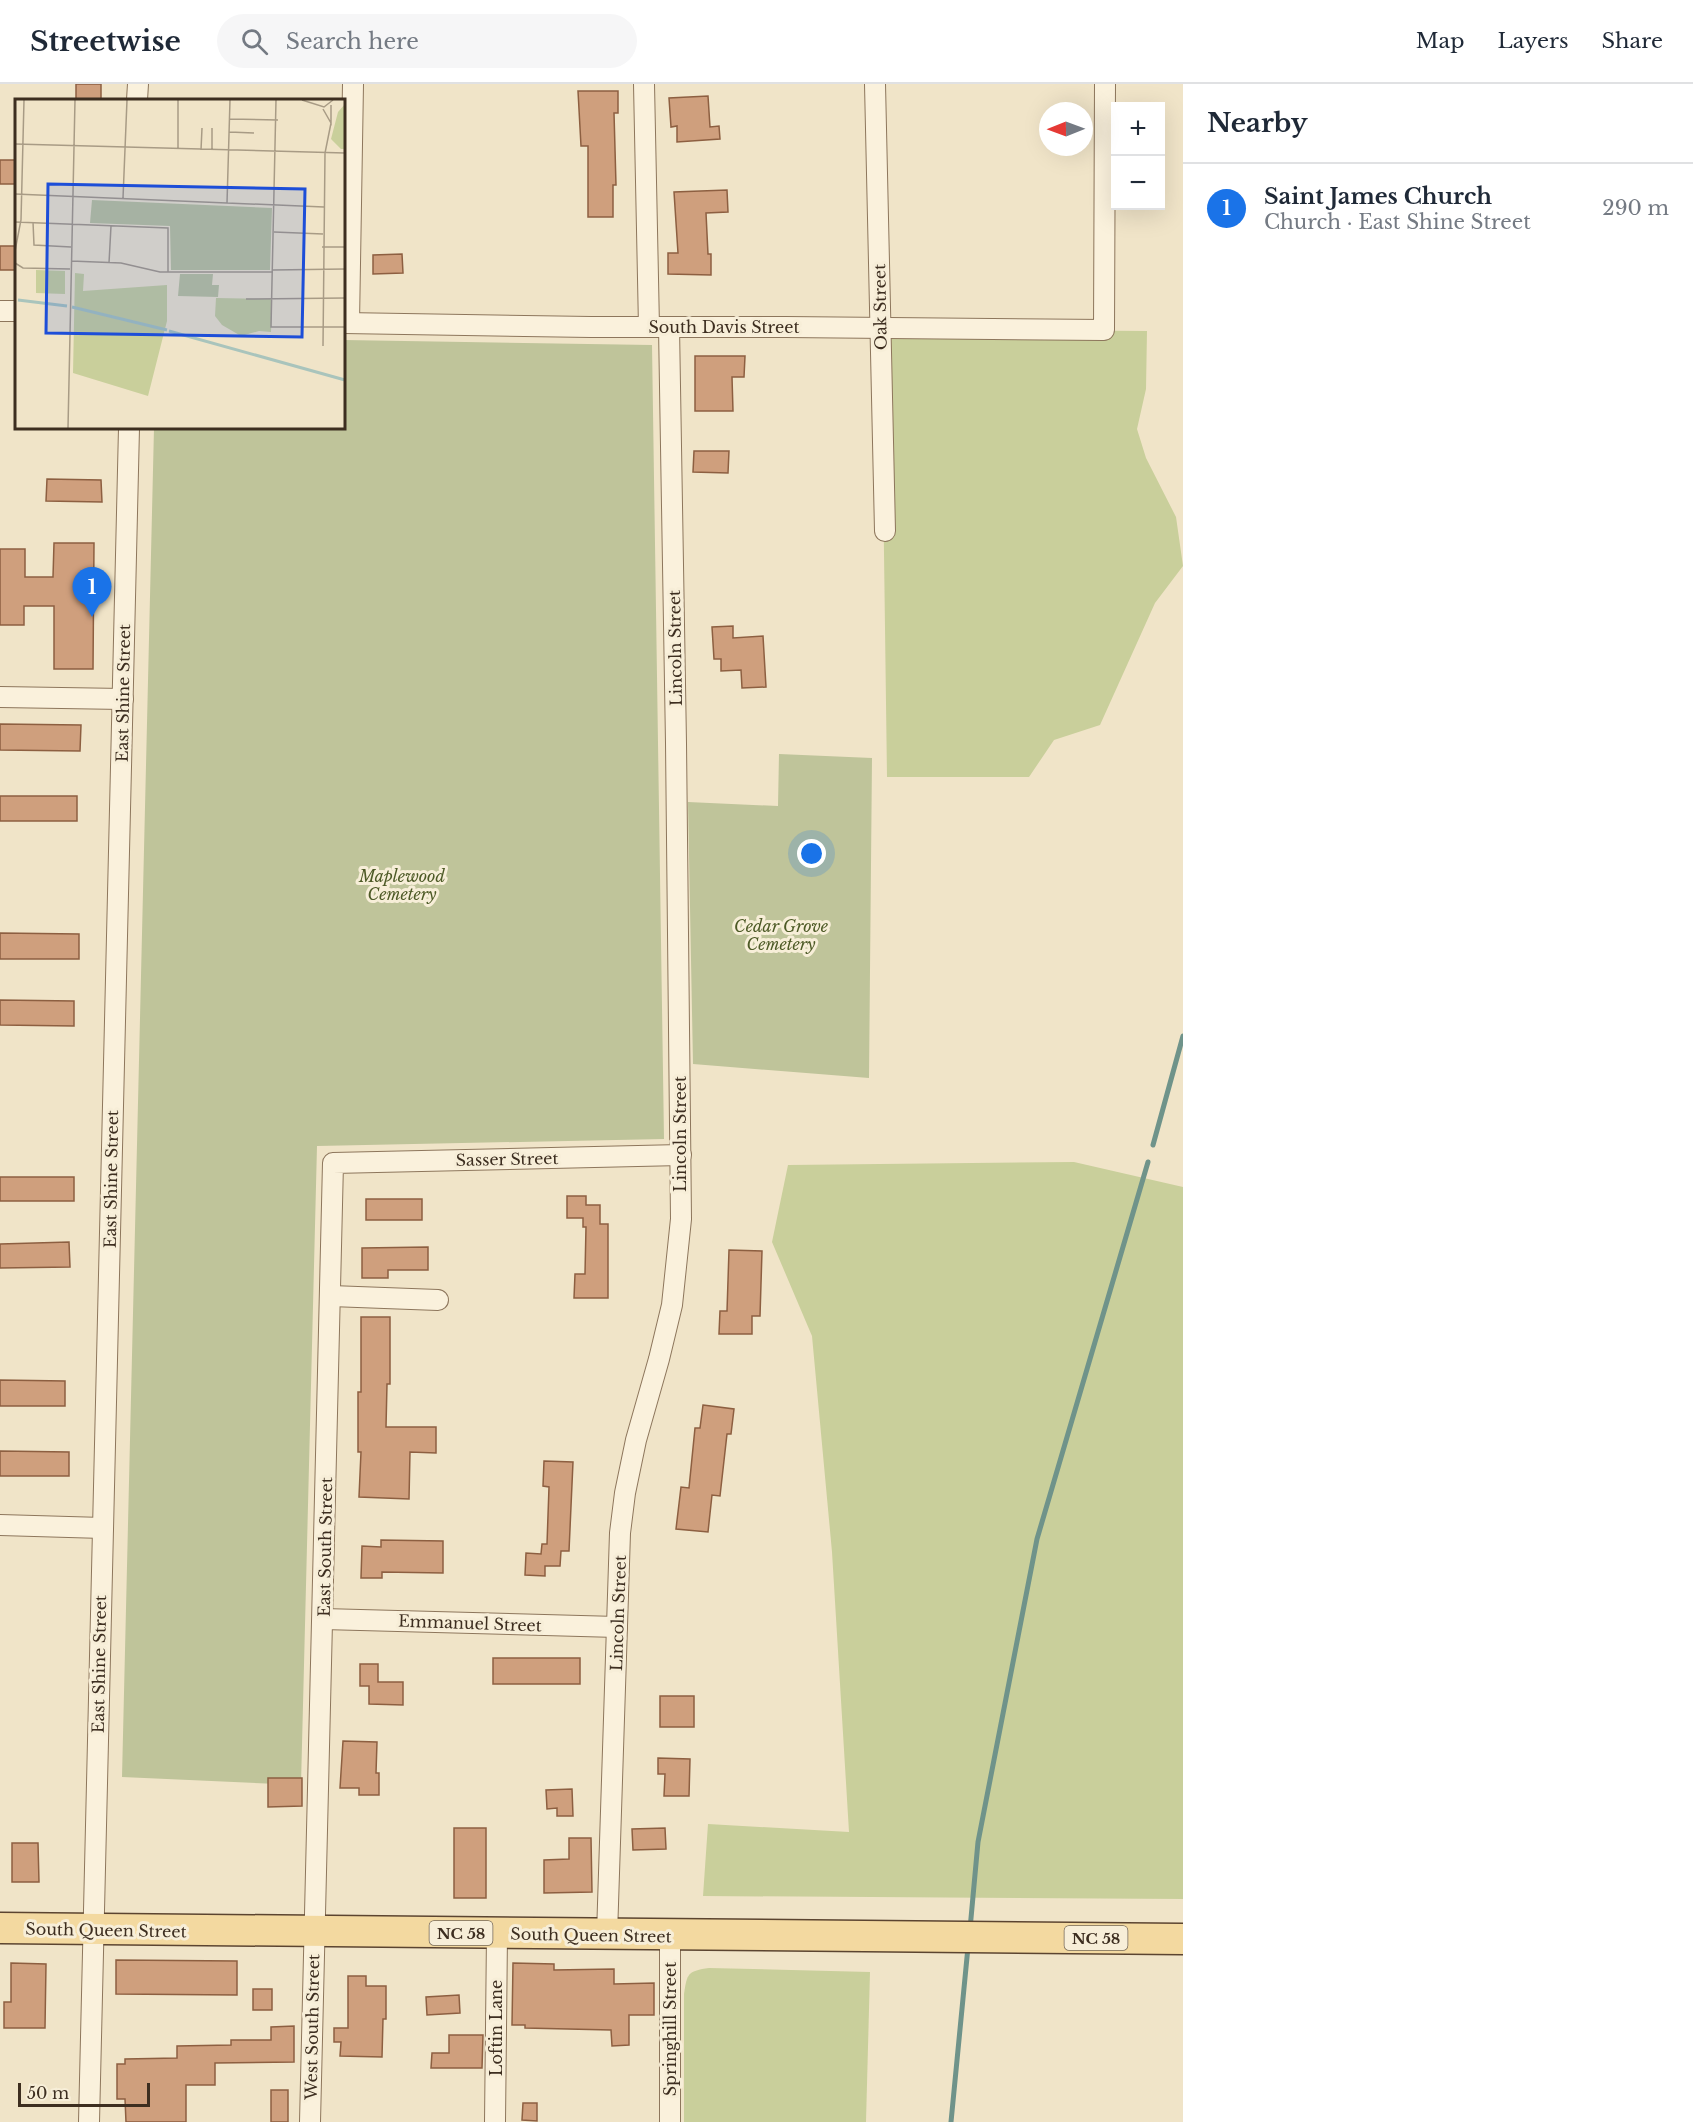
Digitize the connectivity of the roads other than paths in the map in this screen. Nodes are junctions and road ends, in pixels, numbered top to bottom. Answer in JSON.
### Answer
{"nodes":[{"id":1,"x":138,"y":84,"type":"edge"},
{"id":2,"x":353,"y":84,"type":"edge"},
{"id":3,"x":644,"y":84,"type":"edge"},
{"id":4,"x":875,"y":84,"type":"edge"},
{"id":5,"x":1105,"y":84,"type":"edge"},
{"id":6,"x":137,"y":99,"type":"edge"},
{"id":7,"x":346,"y":323,"type":"edge"},
{"id":8,"x":659,"y":327,"type":"junction"},
{"id":9,"x":881,"y":329,"type":"junction"},
{"id":10,"x":129,"y":429,"type":"edge"},
{"id":11,"x":885,"y":531,"type":"dead end"},
{"id":12,"x":0,"y":697,"type":"edge"},
{"id":13,"x":123,"y":699,"type":"junction"},
{"id":14,"x":681,"y":1155,"type":"junction"},
{"id":15,"x":333,"y":1163,"type":"joint"},
{"id":16,"x":331,"y":1296,"type":"junction"},
{"id":17,"x":438,"y":1299,"type":"dead end"},
{"id":18,"x":0,"y":1525,"type":"edge"},
{"id":19,"x":103,"y":1528,"type":"junction"},
{"id":20,"x":323,"y":1619,"type":"junction"},
{"id":21,"x":617,"y":1627,"type":"junction"},
{"id":22,"x":0,"y":1929,"type":"edge"},
{"id":23,"x":93,"y":1930,"type":"junction"},
{"id":24,"x":314,"y":1932,"type":"junction"},
{"id":25,"x":497,"y":1934,"type":"junction"},
{"id":26,"x":607,"y":1935,"type":"junction"},
{"id":27,"x":670,"y":1935,"type":"junction"},
{"id":28,"x":1183,"y":1939,"type":"edge"},
{"id":29,"x":89,"y":2122,"type":"edge"},
{"id":30,"x":310,"y":2122,"type":"edge"},
{"id":31,"x":495,"y":2122,"type":"edge"},
{"id":32,"x":670,"y":2122,"type":"edge"}],
"edges":[{"from":1,"to":6,"type":"street"},
{"from":2,"to":7,"type":"street"},
{"from":3,"to":8,"type":"street","name":"Lincoln Street"},
{"from":4,"to":9,"type":"street","name":"Oak Street"},
{"from":5,"to":9,"type":"street","name":"South Davis Street"},
{"from":7,"to":8,"type":"street","name":"South Davis Street"},
{"from":8,"to":9,"type":"street","name":"South Davis Street"},
{"from":8,"to":14,"type":"street","name":"Lincoln Street"},
{"from":9,"to":11,"type":"street","name":"Oak Street"},
{"from":10,"to":13,"type":"street","name":"East Shine Street"},
{"from":12,"to":13,"type":"street"},
{"from":13,"to":19,"type":"street","name":"East Shine Street"},
{"from":14,"to":15,"type":"street","name":"Sasser Street"},
{"from":14,"to":21,"type":"street","name":"Lincoln Street"},
{"from":15,"to":16,"type":"street","name":"East South Street"},
{"from":16,"to":17,"type":"street"},
{"from":16,"to":20,"type":"street","name":"East South Street"},
{"from":18,"to":19,"type":"street"},
{"from":19,"to":23,"type":"street","name":"East Shine Street"},
{"from":20,"to":21,"type":"street","name":"Emmanuel Street"},
{"from":20,"to":24,"type":"street","name":"East South Street"},
{"from":21,"to":26,"type":"street","name":"Lincoln Street"},
{"from":22,"to":23,"type":"main road","name":"South Queen Street","number":"NC 58"},
{"from":23,"to":24,"type":"main road","name":"South Queen Street","number":"NC 58"},
{"from":23,"to":29,"type":"street","name":"East Shine Street"},
{"from":24,"to":25,"type":"main road","name":"South Queen Street","number":"NC 58"},
{"from":24,"to":30,"type":"street","name":"West South Street"},
{"from":25,"to":26,"type":"main road","name":"South Queen Street","number":"NC 58"},
{"from":25,"to":31,"type":"street","name":"Loftin Lane"},
{"from":26,"to":27,"type":"main road","name":"South Queen Street","number":"NC 58"},
{"from":27,"to":28,"type":"main road","name":"South Queen Street","number":"NC 58"},
{"from":27,"to":32,"type":"street","name":"Springhill Street"}]}
